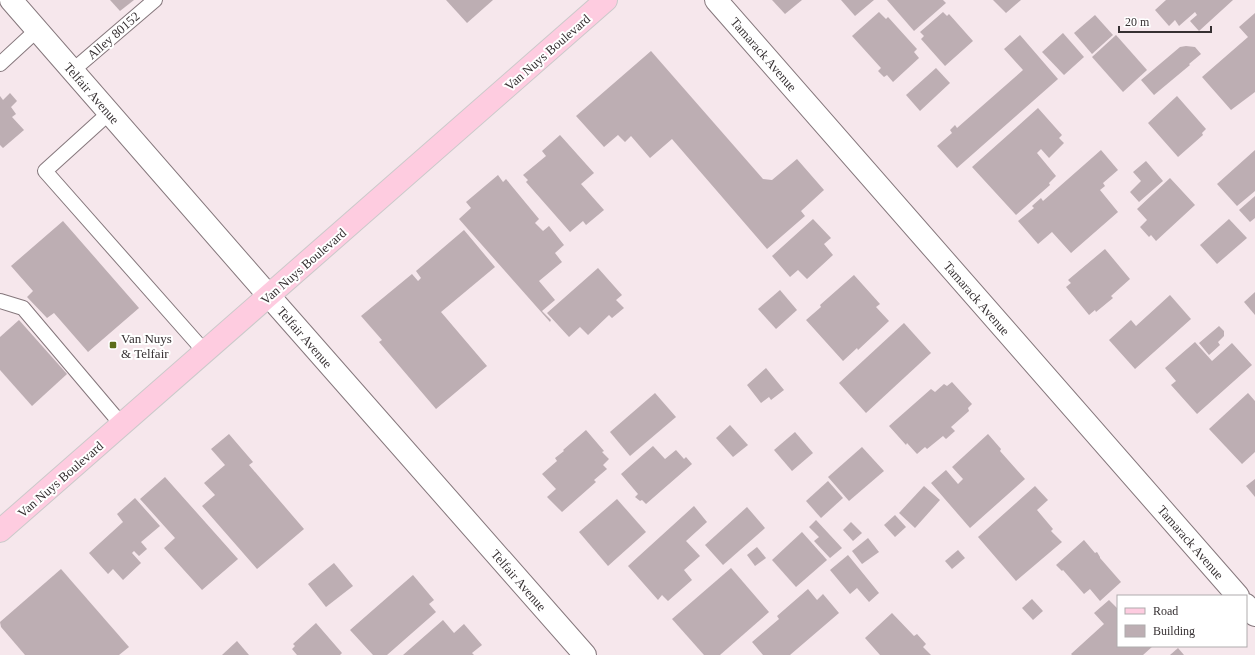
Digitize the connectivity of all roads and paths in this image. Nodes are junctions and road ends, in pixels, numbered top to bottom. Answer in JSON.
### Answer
{"nodes":[{"id":1,"x":11,"y":0,"type":"edge"},
{"id":2,"x":155,"y":0,"type":"edge"},
{"id":3,"x":606,"y":0,"type":"edge"},
{"id":4,"x":716,"y":0,"type":"edge"},
{"id":5,"x":37,"y":30,"type":"junction"},
{"id":6,"x":0,"y":64,"type":"edge"},
{"id":7,"x":72,"y":70,"type":"junction"},
{"id":8,"x":109,"y":113,"type":"junction"},
{"id":9,"x":269,"y":296,"type":"junction"},
{"id":10,"x":0,"y":302,"type":"edge"},
{"id":11,"x":205,"y":352,"type":"junction"},
{"id":12,"x":122,"y":425,"type":"junction"},
{"id":13,"x":0,"y":531,"type":"edge"},
{"id":14,"x":1237,"y":595,"type":"edge"},
{"id":15,"x":1247,"y":606,"type":"edge"},
{"id":16,"x":1255,"y":615,"type":"edge"},
{"id":17,"x":585,"y":655,"type":"edge"}],
"edges":[{"from":1,"to":5,"type":"street","name":"Telfair Avenue"},
{"from":2,"to":7,"type":"lane","name":"Alley 80152"},
{"from":3,"to":9,"type":"main road","name":"Van Nuys Boulevard"},
{"from":4,"to":14,"type":"street","name":"Tamarack Avenue"},
{"from":5,"to":6,"type":"lane"},
{"from":5,"to":7,"type":"street","name":"Telfair Avenue"},
{"from":7,"to":8,"type":"street","name":"Telfair Avenue"},
{"from":8,"to":9,"type":"street","name":"Telfair Avenue"},
{"from":8,"to":11,"type":"lane"},
{"from":9,"to":11,"type":"main road","name":"Van Nuys Boulevard"},
{"from":9,"to":17,"type":"street","name":"Telfair Avenue"},
{"from":10,"to":12,"type":"lane"},
{"from":11,"to":12,"type":"main road","name":"Van Nuys Boulevard"},
{"from":12,"to":13,"type":"main road","name":"Van Nuys Boulevard"},
{"from":15,"to":16,"type":"street"}]}
